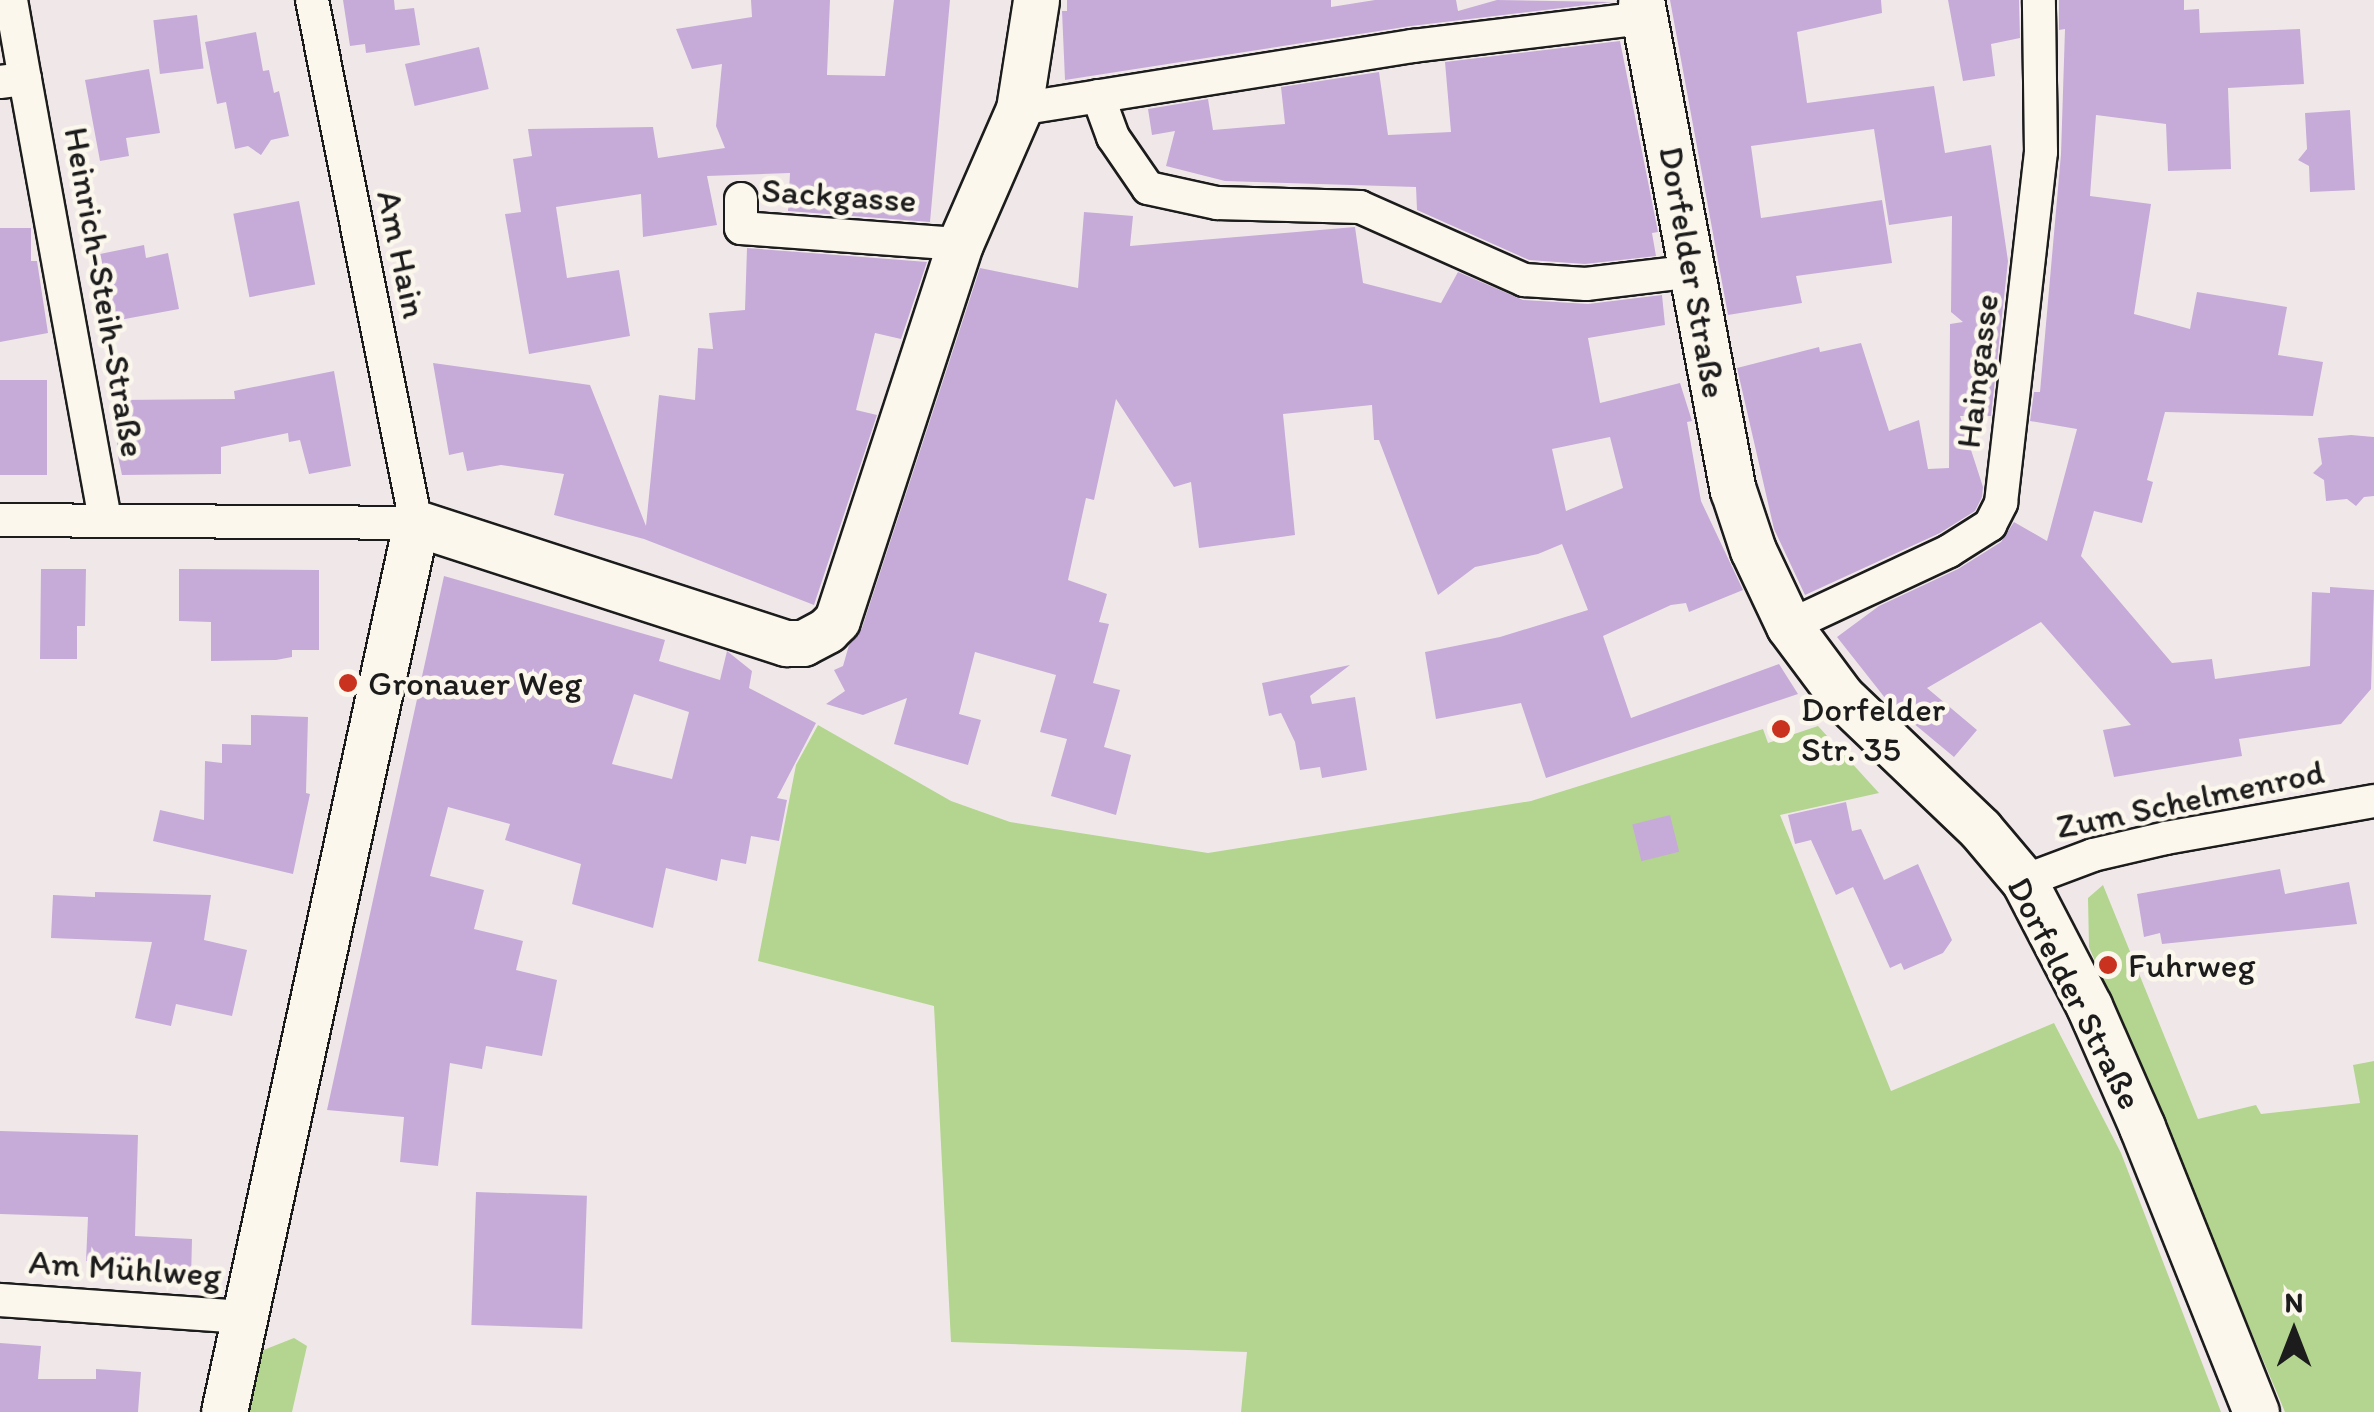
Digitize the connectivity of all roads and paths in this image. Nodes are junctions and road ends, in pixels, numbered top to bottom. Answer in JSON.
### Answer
{"nodes":[{"id":1,"x":10,"y":0,"type":"edge"},
{"id":2,"x":312,"y":0,"type":"edge"},
{"id":3,"x":1036,"y":0,"type":"edge"},
{"id":4,"x":2039,"y":0,"type":"edge"},
{"id":5,"x":1643,"y":9,"type":"edge"},
{"id":6,"x":13,"y":81,"type":"edge"},
{"id":7,"x":1098,"y":96,"type":"junction"},
{"id":8,"x":1020,"y":108,"type":"junction"},
{"id":9,"x":740,"y":199,"type":"dead end"},
{"id":10,"x":960,"y":244,"type":"junction"},
{"id":11,"x":1694,"y":271,"type":"junction"},
{"id":12,"x":0,"y":520,"type":"edge"},
{"id":13,"x":104,"y":520,"type":"junction"},
{"id":14,"x":416,"y":523,"type":"junction"},
{"id":15,"x":1789,"y":626,"type":"junction"},
{"id":16,"x":2374,"y":801,"type":"edge"},
{"id":17,"x":2024,"y":881,"type":"junction"},
{"id":18,"x":0,"y":1300,"type":"edge"},
{"id":19,"x":245,"y":1317,"type":"junction"},
{"id":20,"x":224,"y":1412,"type":"edge"},
{"id":21,"x":2256,"y":1412,"type":"edge"}],
"edges":[{"from":1,"to":6,"type":"street","name":"Heinrich-Steih-Straße"},
{"from":2,"to":14,"type":"street","name":"Am Hain"},
{"from":3,"to":8,"type":"street"},
{"from":4,"to":15,"type":"street","name":"Haingasse"},
{"from":5,"to":7,"type":"street"},
{"from":5,"to":11,"type":"street","name":"Dorfelder Straße"},
{"from":6,"to":13,"type":"street","name":"Heinrich-Steih-Straße"},
{"from":7,"to":8,"type":"street"},
{"from":7,"to":11,"type":"street"},
{"from":8,"to":10,"type":"street"},
{"from":9,"to":10,"type":"street","name":"Sackgasse"},
{"from":10,"to":14,"type":"street"},
{"from":11,"to":15,"type":"street","name":"Dorfelder Straße"},
{"from":12,"to":13,"type":"street"},
{"from":13,"to":14,"type":"street"},
{"from":14,"to":19,"type":"street"},
{"from":15,"to":17,"type":"street","name":"Dorfelder Straße"},
{"from":16,"to":17,"type":"street","name":"Zum Schelmenrod"},
{"from":17,"to":21,"type":"street","name":"Dorfelder Straße"},
{"from":18,"to":19,"type":"street","name":"Am Mühlweg"},
{"from":19,"to":20,"type":"street"}]}
